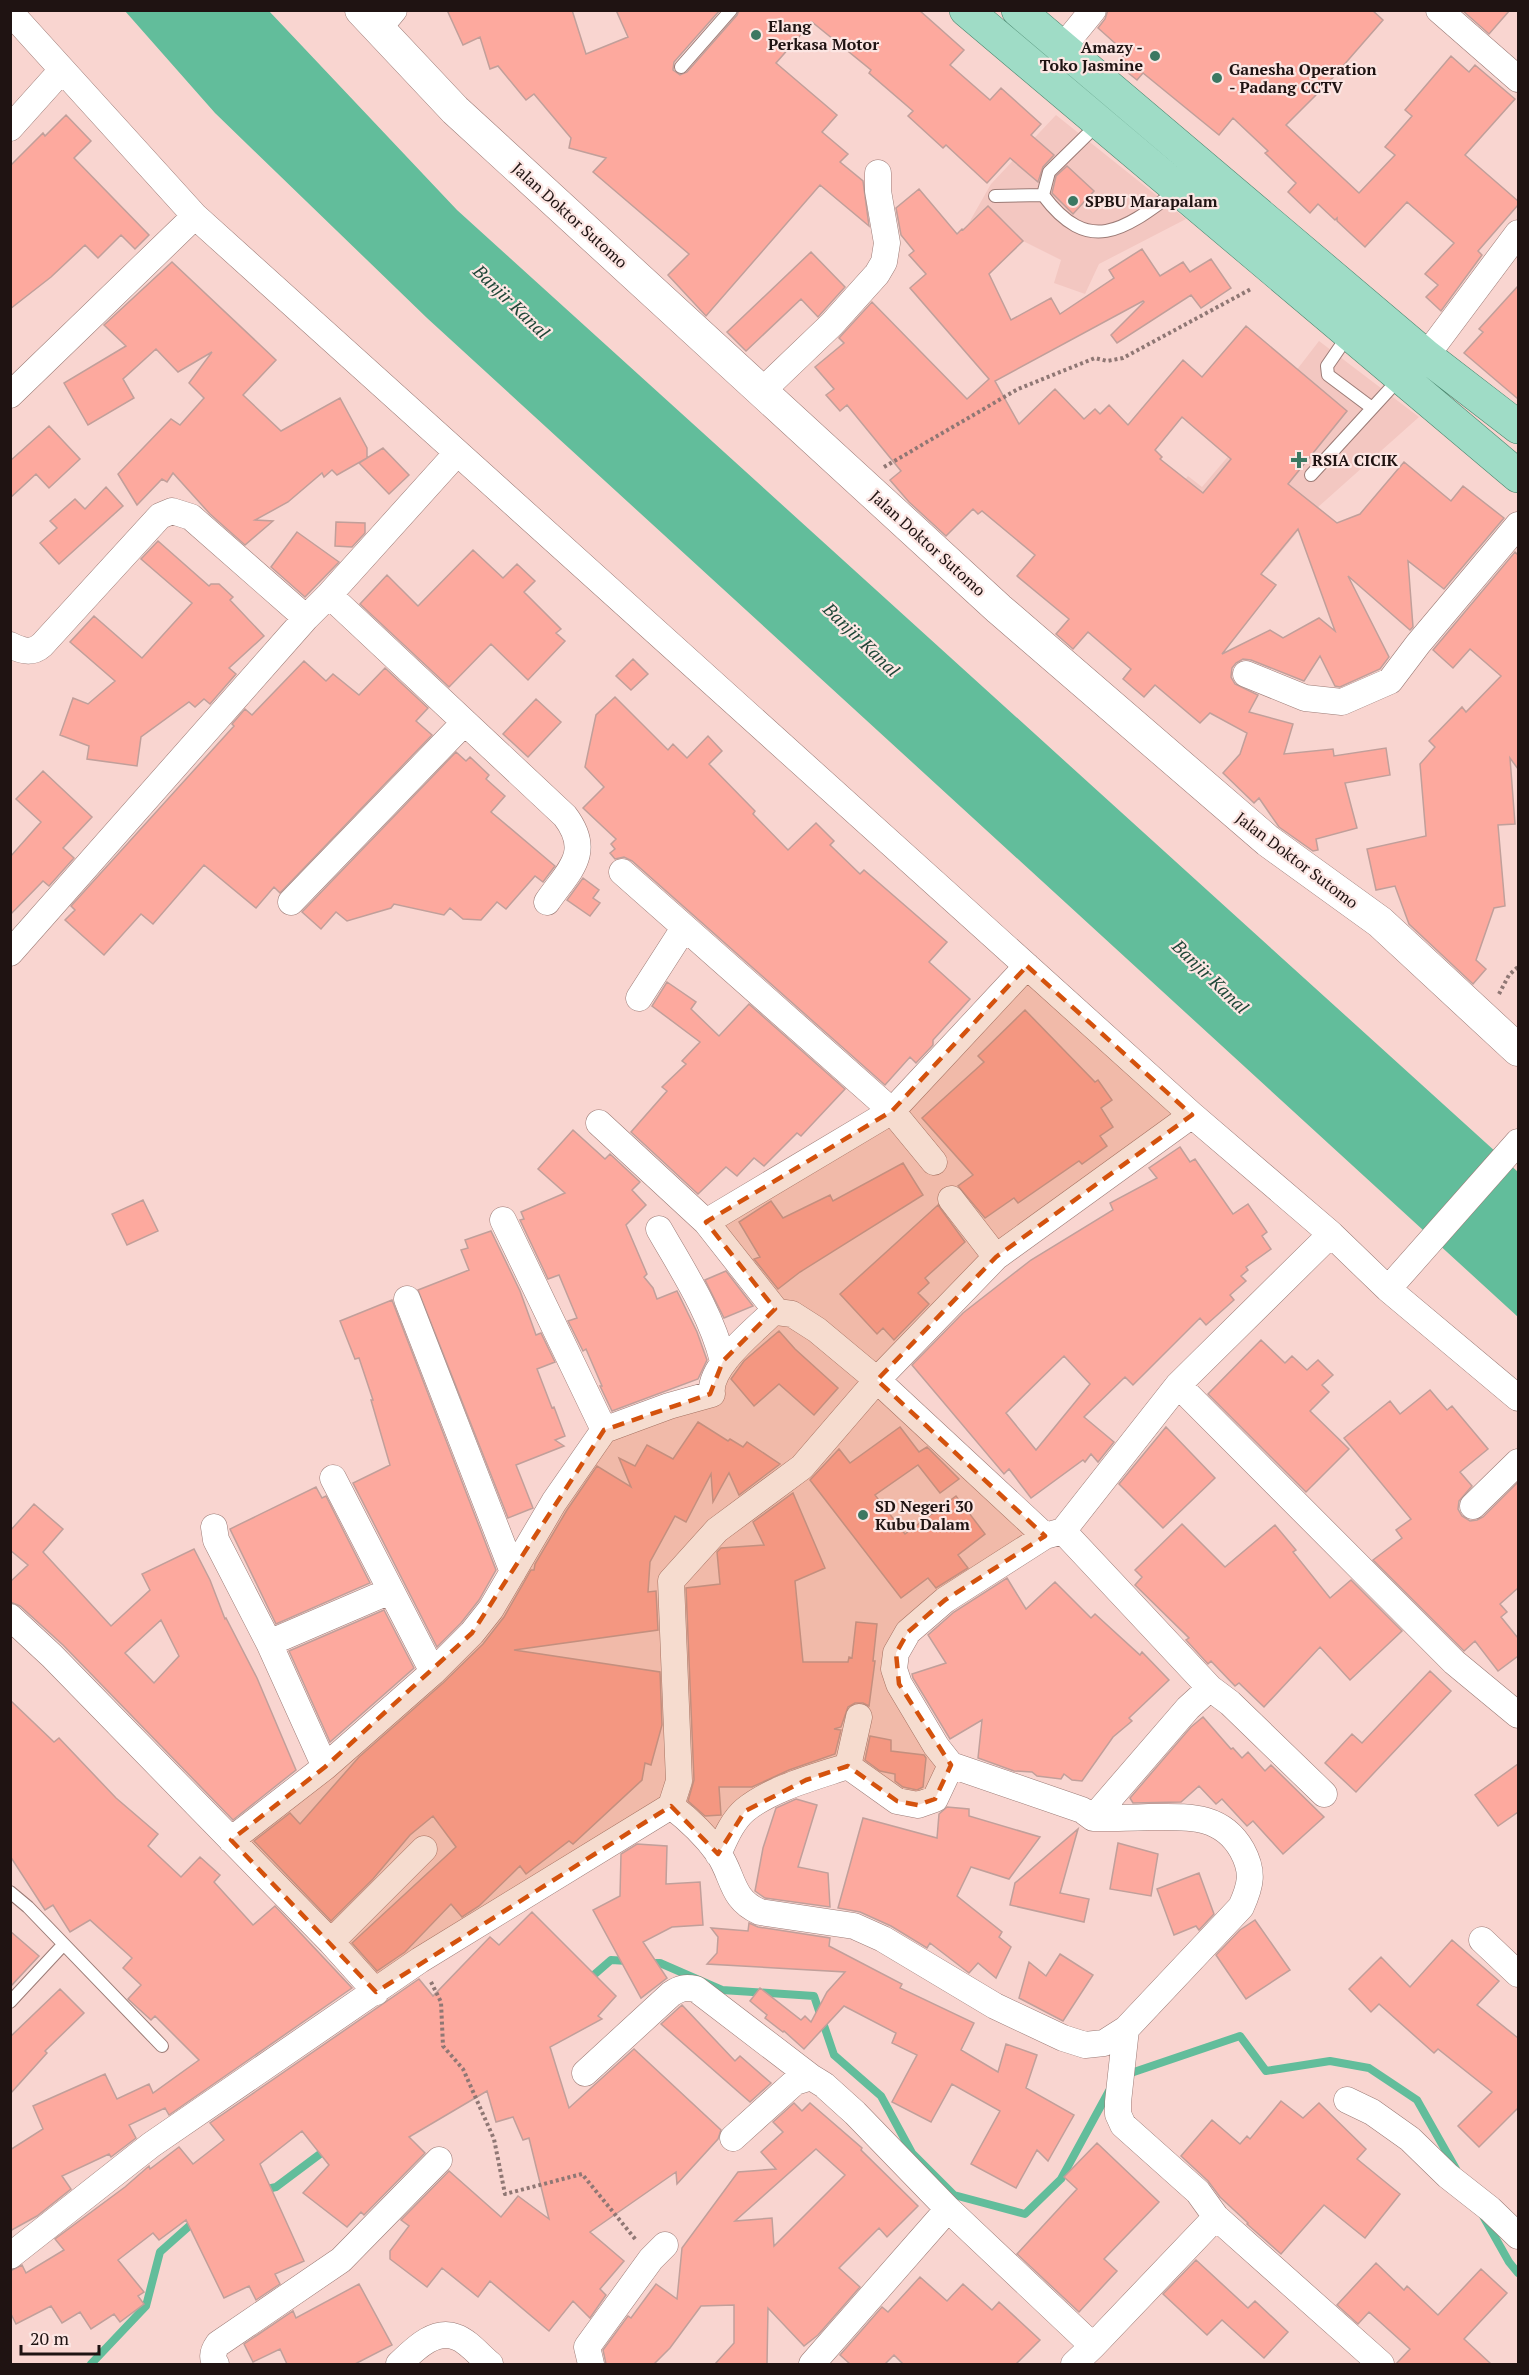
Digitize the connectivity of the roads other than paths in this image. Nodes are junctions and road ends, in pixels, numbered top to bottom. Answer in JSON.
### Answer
{"nodes":[{"id":1,"x":731,"y":10,"type":"edge"},
{"id":2,"x":966,"y":10,"type":"edge"},
{"id":3,"x":1018,"y":10,"type":"edge"},
{"id":4,"x":1094,"y":10,"type":"edge"},
{"id":5,"x":1439,"y":10,"type":"edge"},
{"id":6,"x":10,"y":12,"type":"edge"},
{"id":7,"x":378,"y":16,"type":"edge"},
{"id":8,"x":1062,"y":48,"type":"junction"},
{"id":9,"x":681,"y":67,"type":"dead end"},
{"id":10,"x":62,"y":70,"type":"junction"},
{"id":11,"x":1518,"y":79,"type":"edge"},
{"id":12,"x":1100,"y":122,"type":"junction"},
{"id":13,"x":10,"y":128,"type":"edge"},
{"id":14,"x":878,"y":173,"type":"dead end"},
{"id":15,"x":1179,"y":189,"type":"junction"},
{"id":16,"x":1043,"y":195,"type":"junction"},
{"id":17,"x":995,"y":196,"type":"dead end"},
{"id":18,"x":195,"y":216,"type":"junction"},
{"id":19,"x":1518,"y":233,"type":"edge"},
{"id":20,"x":1349,"y":334,"type":"junction"},
{"id":21,"x":1414,"y":366,"type":"junction"},
{"id":22,"x":762,"y":392,"type":"junction"},
{"id":23,"x":10,"y":395,"type":"edge"},
{"id":24,"x":1372,"y":408,"type":"junction"},
{"id":25,"x":1518,"y":427,"type":"edge"},
{"id":26,"x":457,"y":453,"type":"junction"},
{"id":27,"x":1311,"y":476,"type":"dead end"},
{"id":28,"x":1518,"y":476,"type":"edge"},
{"id":29,"x":1518,"y":525,"type":"edge"},
{"id":30,"x":329,"y":595,"type":"junction"},
{"id":31,"x":306,"y":618,"type":"junction"},
{"id":32,"x":10,"y":645,"type":"edge"},
{"id":33,"x":1246,"y":674,"type":"dead end"},
{"id":34,"x":464,"y":724,"type":"junction"},
{"id":35,"x":622,"y":872,"type":"dead end"},
{"id":36,"x":291,"y":902,"type":"dead end"},
{"id":37,"x":547,"y":902,"type":"dead end"},
{"id":38,"x":684,"y":928,"type":"junction"},
{"id":39,"x":10,"y":953,"type":"edge"},
{"id":40,"x":1027,"y":966,"type":"junction"},
{"id":41,"x":639,"y":998,"type":"dead end"},
{"id":42,"x":1518,"y":1050,"type":"edge"},
{"id":43,"x":892,"y":1111,"type":"junction"},
{"id":44,"x":1192,"y":1115,"type":"junction"},
{"id":45,"x":599,"y":1123,"type":"dead end"},
{"id":46,"x":1518,"y":1142,"type":"edge"},
{"id":47,"x":934,"y":1162,"type":"dead end"},
{"id":48,"x":951,"y":1199,"type":"dead end"},
{"id":49,"x":503,"y":1220,"type":"dead end"},
{"id":50,"x":706,"y":1222,"type":"junction"},
{"id":51,"x":659,"y":1229,"type":"dead end"},
{"id":52,"x":1331,"y":1234,"type":"junction"},
{"id":53,"x":996,"y":1257,"type":"junction"},
{"id":54,"x":1389,"y":1287,"type":"junction"},
{"id":55,"x":407,"y":1299,"type":"dead end"},
{"id":56,"x":777,"y":1312,"type":"junction"},
{"id":57,"x":723,"y":1361,"type":"junction"},
{"id":58,"x":877,"y":1380,"type":"junction"},
{"id":59,"x":1178,"y":1384,"type":"junction"},
{"id":60,"x":1518,"y":1398,"type":"edge"},
{"id":61,"x":604,"y":1430,"type":"junction"},
{"id":62,"x":1518,"y":1462,"type":"edge"},
{"id":63,"x":333,"y":1478,"type":"dead end"},
{"id":64,"x":1473,"y":1506,"type":"dead end"},
{"id":65,"x":214,"y":1527,"type":"dead end"},
{"id":66,"x":1054,"y":1533,"type":"junction"},
{"id":67,"x":513,"y":1572,"type":"junction"},
{"id":68,"x":390,"y":1591,"type":"junction"},
{"id":69,"x":10,"y":1617,"type":"edge"},
{"id":70,"x":269,"y":1643,"type":"junction"},
{"id":71,"x":433,"y":1672,"type":"junction"},
{"id":72,"x":1210,"y":1688,"type":"junction"},
{"id":73,"x":1518,"y":1715,"type":"edge"},
{"id":74,"x":859,"y":1717,"type":"dead end"},
{"id":75,"x":951,"y":1765,"type":"junction"},
{"id":76,"x":848,"y":1766,"type":"junction"},
{"id":77,"x":325,"y":1767,"type":"junction"},
{"id":78,"x":1324,"y":1794,"type":"dead end"},
{"id":79,"x":671,"y":1806,"type":"junction"},
{"id":80,"x":1093,"y":1818,"type":"junction"},
{"id":81,"x":231,"y":1840,"type":"junction"},
{"id":82,"x":424,"y":1849,"type":"dead end"},
{"id":83,"x":718,"y":1854,"type":"junction"},
{"id":84,"x":10,"y":1892,"type":"edge"},
{"id":85,"x":1482,"y":1940,"type":"dead end"},
{"id":86,"x":331,"y":1942,"type":"junction"},
{"id":87,"x":63,"y":1945,"type":"junction"},
{"id":88,"x":1518,"y":1974,"type":"edge"},
{"id":89,"x":376,"y":1992,"type":"junction"},
{"id":90,"x":10,"y":2002,"type":"edge"},
{"id":91,"x":1124,"y":2039,"type":"junction"},
{"id":92,"x":162,"y":2046,"type":"dead end"},
{"id":93,"x":585,"y":2073,"type":"dead end"},
{"id":94,"x":811,"y":2077,"type":"junction"},
{"id":95,"x":1347,"y":2100,"type":"dead end"},
{"id":96,"x":733,"y":2138,"type":"dead end"},
{"id":97,"x":439,"y":2160,"type":"dead end"},
{"id":98,"x":948,"y":2209,"type":"junction"},
{"id":99,"x":1216,"y":2217,"type":"junction"},
{"id":100,"x":1518,"y":2236,"type":"edge"},
{"id":101,"x":658,"y":2252,"type":"road end"},
{"id":102,"x":10,"y":2256,"type":"edge"},
{"id":103,"x":1092,"y":2346,"type":"junction"},
{"id":104,"x":216,"y":2364,"type":"edge"},
{"id":105,"x":399,"y":2364,"type":"edge"},
{"id":106,"x":490,"y":2364,"type":"edge"},
{"id":107,"x":591,"y":2364,"type":"edge"},
{"id":108,"x":812,"y":2364,"type":"edge"},
{"id":109,"x":1074,"y":2364,"type":"edge"},
{"id":110,"x":1381,"y":2364,"type":"edge"}],
"edges":[{"from":1,"to":9,"type":"lane"},
{"from":2,"to":12,"type":"main road"},
{"from":3,"to":8,"type":"main road"},
{"from":4,"to":8,"type":"street"},
{"from":5,"to":11,"type":"street"},
{"from":6,"to":10,"type":"street"},
{"from":7,"to":22,"type":"street","name":"Jalan Doktor Sutomo"},
{"from":8,"to":21,"type":"main road"},
{"from":10,"to":13,"type":"street"},
{"from":10,"to":18,"type":"street"},
{"from":12,"to":15,"type":"main road"},
{"from":12,"to":16,"type":"lane"},
{"from":14,"to":22,"type":"street"},
{"from":15,"to":16,"type":"lane"},
{"from":15,"to":20,"type":"main road"},
{"from":16,"to":17,"type":"lane"},
{"from":18,"to":23,"type":"street"},
{"from":18,"to":26,"type":"street"},
{"from":19,"to":21,"type":"street"},
{"from":20,"to":21,"type":"main road"},
{"from":20,"to":24,"type":"lane"},
{"from":21,"to":24,"type":"lane"},
{"from":21,"to":25,"type":"main road"},
{"from":21,"to":28,"type":"main road"},
{"from":22,"to":42,"type":"street","name":"Jalan Doktor Sutomo"},
{"from":24,"to":27,"type":"lane"},
{"from":26,"to":30,"type":"street"},
{"from":26,"to":40,"type":"street"},
{"from":29,"to":33,"type":"street"},
{"from":30,"to":31,"type":"street"},
{"from":30,"to":34,"type":"street"},
{"from":31,"to":32,"type":"street"},
{"from":31,"to":39,"type":"street"},
{"from":34,"to":36,"type":"street"},
{"from":34,"to":37,"type":"street"},
{"from":35,"to":38,"type":"street"},
{"from":38,"to":41,"type":"street"},
{"from":38,"to":43,"type":"street"},
{"from":40,"to":43,"type":"street"},
{"from":40,"to":44,"type":"street"},
{"from":43,"to":47,"type":"street"},
{"from":43,"to":50,"type":"street"},
{"from":44,"to":52,"type":"street"},
{"from":44,"to":53,"type":"street"},
{"from":45,"to":50,"type":"street"},
{"from":46,"to":54,"type":"street"},
{"from":48,"to":53,"type":"street"},
{"from":49,"to":61,"type":"street"},
{"from":50,"to":56,"type":"street"},
{"from":51,"to":57,"type":"street"},
{"from":52,"to":54,"type":"street"},
{"from":52,"to":59,"type":"street"},
{"from":53,"to":58,"type":"street"},
{"from":54,"to":60,"type":"street"},
{"from":55,"to":67,"type":"street"},
{"from":56,"to":57,"type":"street"},
{"from":56,"to":58,"type":"street"},
{"from":57,"to":61,"type":"street"},
{"from":58,"to":66,"type":"street"},
{"from":58,"to":79,"type":"street"},
{"from":59,"to":66,"type":"street"},
{"from":59,"to":73,"type":"street"},
{"from":61,"to":67,"type":"street"},
{"from":62,"to":64,"type":"street"},
{"from":63,"to":68,"type":"street"},
{"from":65,"to":70,"type":"street"},
{"from":66,"to":72,"type":"street"},
{"from":66,"to":75,"type":"street"},
{"from":67,"to":71,"type":"street"},
{"from":68,"to":70,"type":"street"},
{"from":68,"to":71,"type":"street"},
{"from":69,"to":81,"type":"street"},
{"from":70,"to":77,"type":"street"},
{"from":71,"to":77,"type":"street"},
{"from":72,"to":78,"type":"street"},
{"from":72,"to":80,"type":"street"},
{"from":74,"to":76,"type":"street"},
{"from":75,"to":76,"type":"street"},
{"from":75,"to":80,"type":"street"},
{"from":76,"to":83,"type":"street"},
{"from":77,"to":81,"type":"street"},
{"from":79,"to":83,"type":"street"},
{"from":79,"to":89,"type":"street"},
{"from":80,"to":91,"type":"street"},
{"from":81,"to":86,"type":"street"},
{"from":82,"to":86,"type":"street"},
{"from":83,"to":91,"type":"street"},
{"from":84,"to":87,"type":"lane"},
{"from":85,"to":88,"type":"street"},
{"from":86,"to":89,"type":"street"},
{"from":87,"to":90,"type":"lane"},
{"from":87,"to":92,"type":"lane"},
{"from":89,"to":102,"type":"street"},
{"from":91,"to":99,"type":"street"},
{"from":93,"to":94,"type":"street"},
{"from":94,"to":96,"type":"street"},
{"from":94,"to":98,"type":"street"},
{"from":95,"to":100,"type":"street"},
{"from":97,"to":104,"type":"street"},
{"from":98,"to":103,"type":"street"},
{"from":98,"to":108,"type":"street"},
{"from":99,"to":103,"type":"street"},
{"from":99,"to":110,"type":"street"},
{"from":101,"to":107,"type":"street"},
{"from":103,"to":109,"type":"street"},
{"from":105,"to":106,"type":"street"}]}
